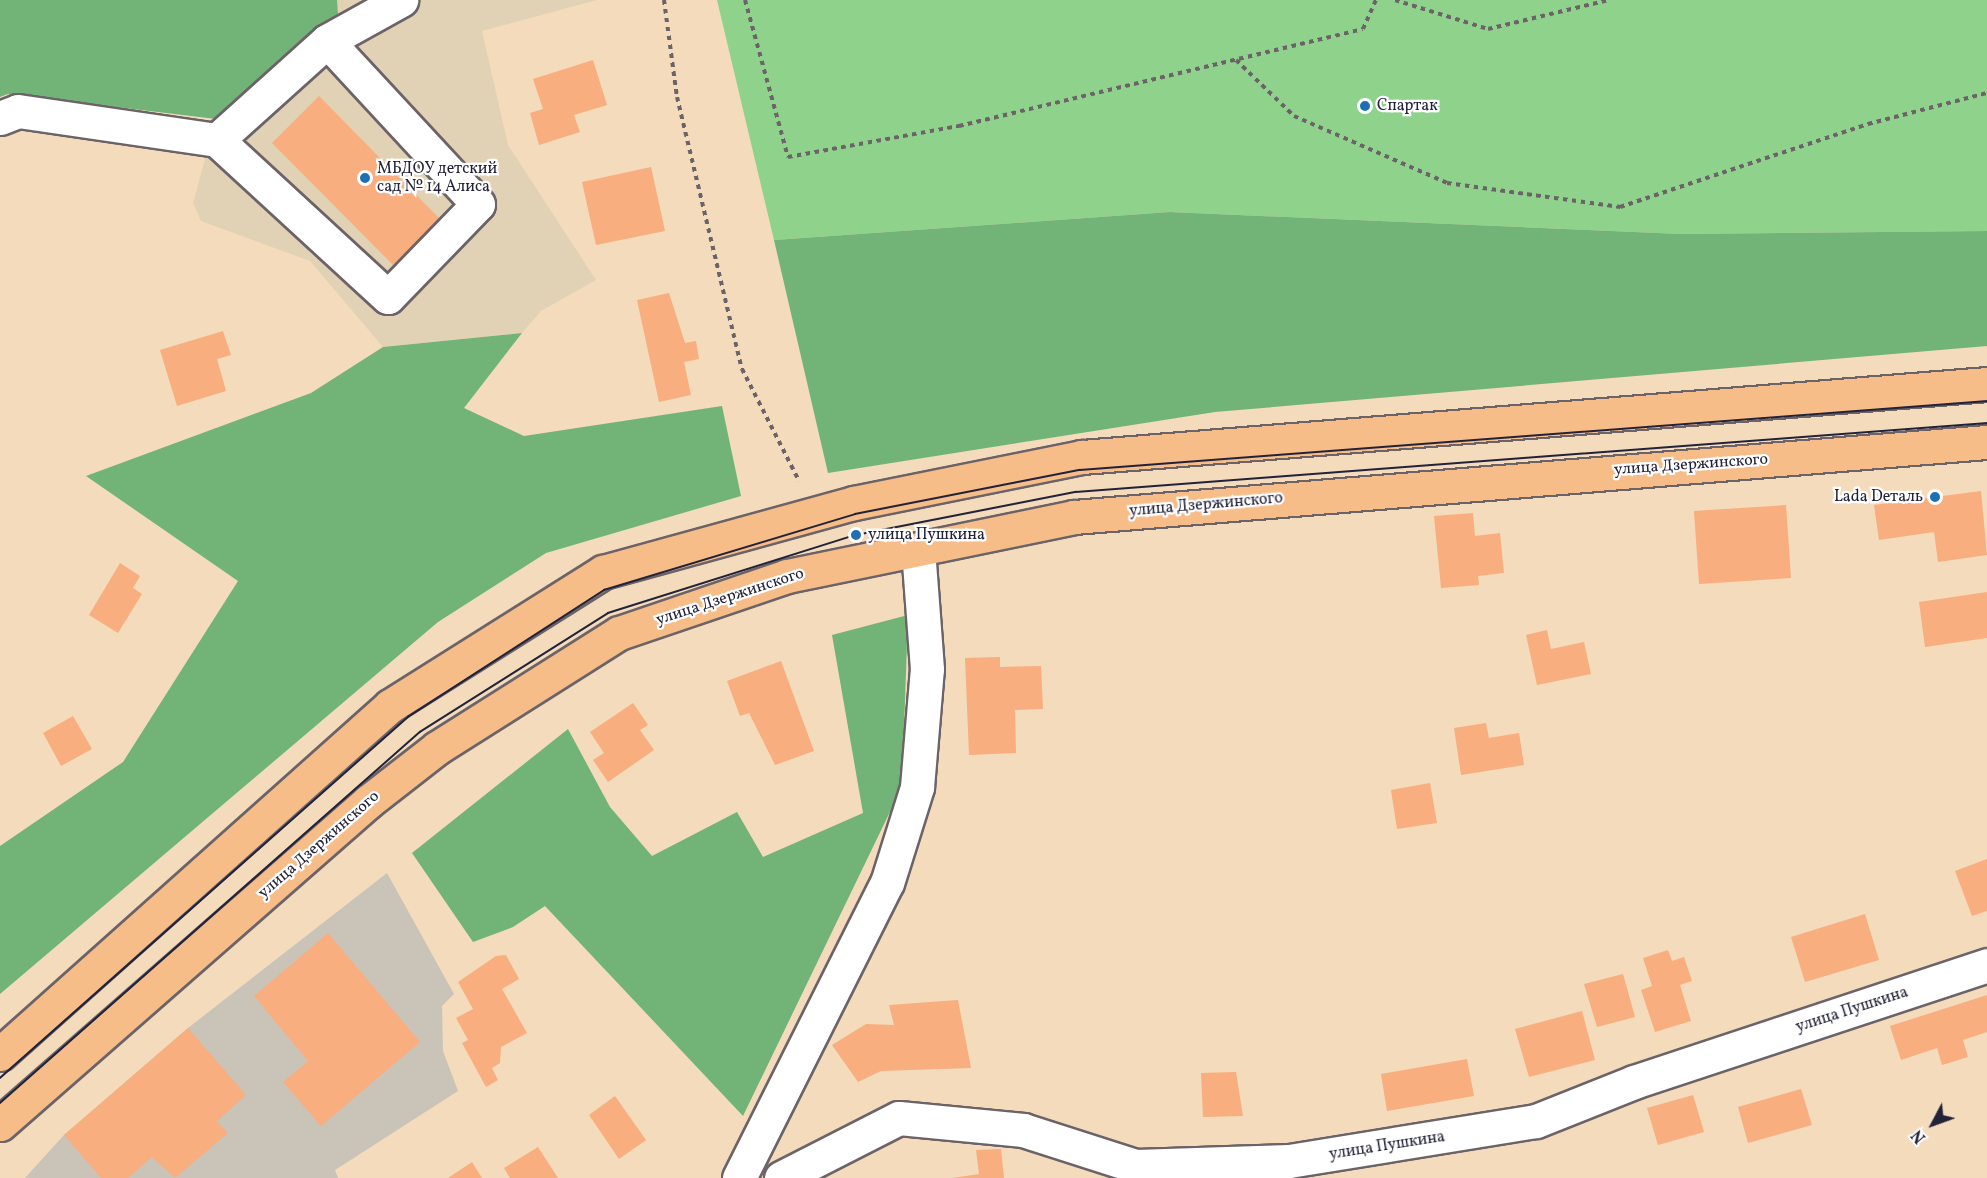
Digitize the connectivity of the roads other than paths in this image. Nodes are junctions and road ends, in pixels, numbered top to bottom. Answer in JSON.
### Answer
{"nodes":[{"id":1,"x":401,"y":0,"type":"edge"},
{"id":2,"x":327,"y":41,"type":"junction"},
{"id":3,"x":0,"y":118,"type":"edge"},
{"id":4,"x":217,"y":140,"type":"junction"},
{"id":5,"x":1987,"y":384,"type":"edge"},
{"id":6,"x":1987,"y":442,"type":"edge"},
{"id":7,"x":918,"y":549,"type":"junction"},
{"id":8,"x":1987,"y":965,"type":"edge"},
{"id":9,"x":0,"y":1054,"type":"edge"},
{"id":10,"x":0,"y":1124,"type":"edge"},
{"id":11,"x":739,"y":1178,"type":"edge"},
{"id":12,"x":781,"y":1178,"type":"edge"}],
"edges":[{"from":1,"to":2,"type":"street"},
{"from":2,"to":4,"type":"street"},
{"from":2,"to":4,"type":"street"},
{"from":3,"to":4,"type":"street"},
{"from":5,"to":9,"type":"main road"},
{"from":6,"to":7,"type":"main road","name":"улица Дзержинского"},
{"from":7,"to":10,"type":"main road","name":"улица Дзержинского"},
{"from":7,"to":11,"type":"street"},
{"from":8,"to":12,"type":"street","name":"улица Пушкина"}]}
